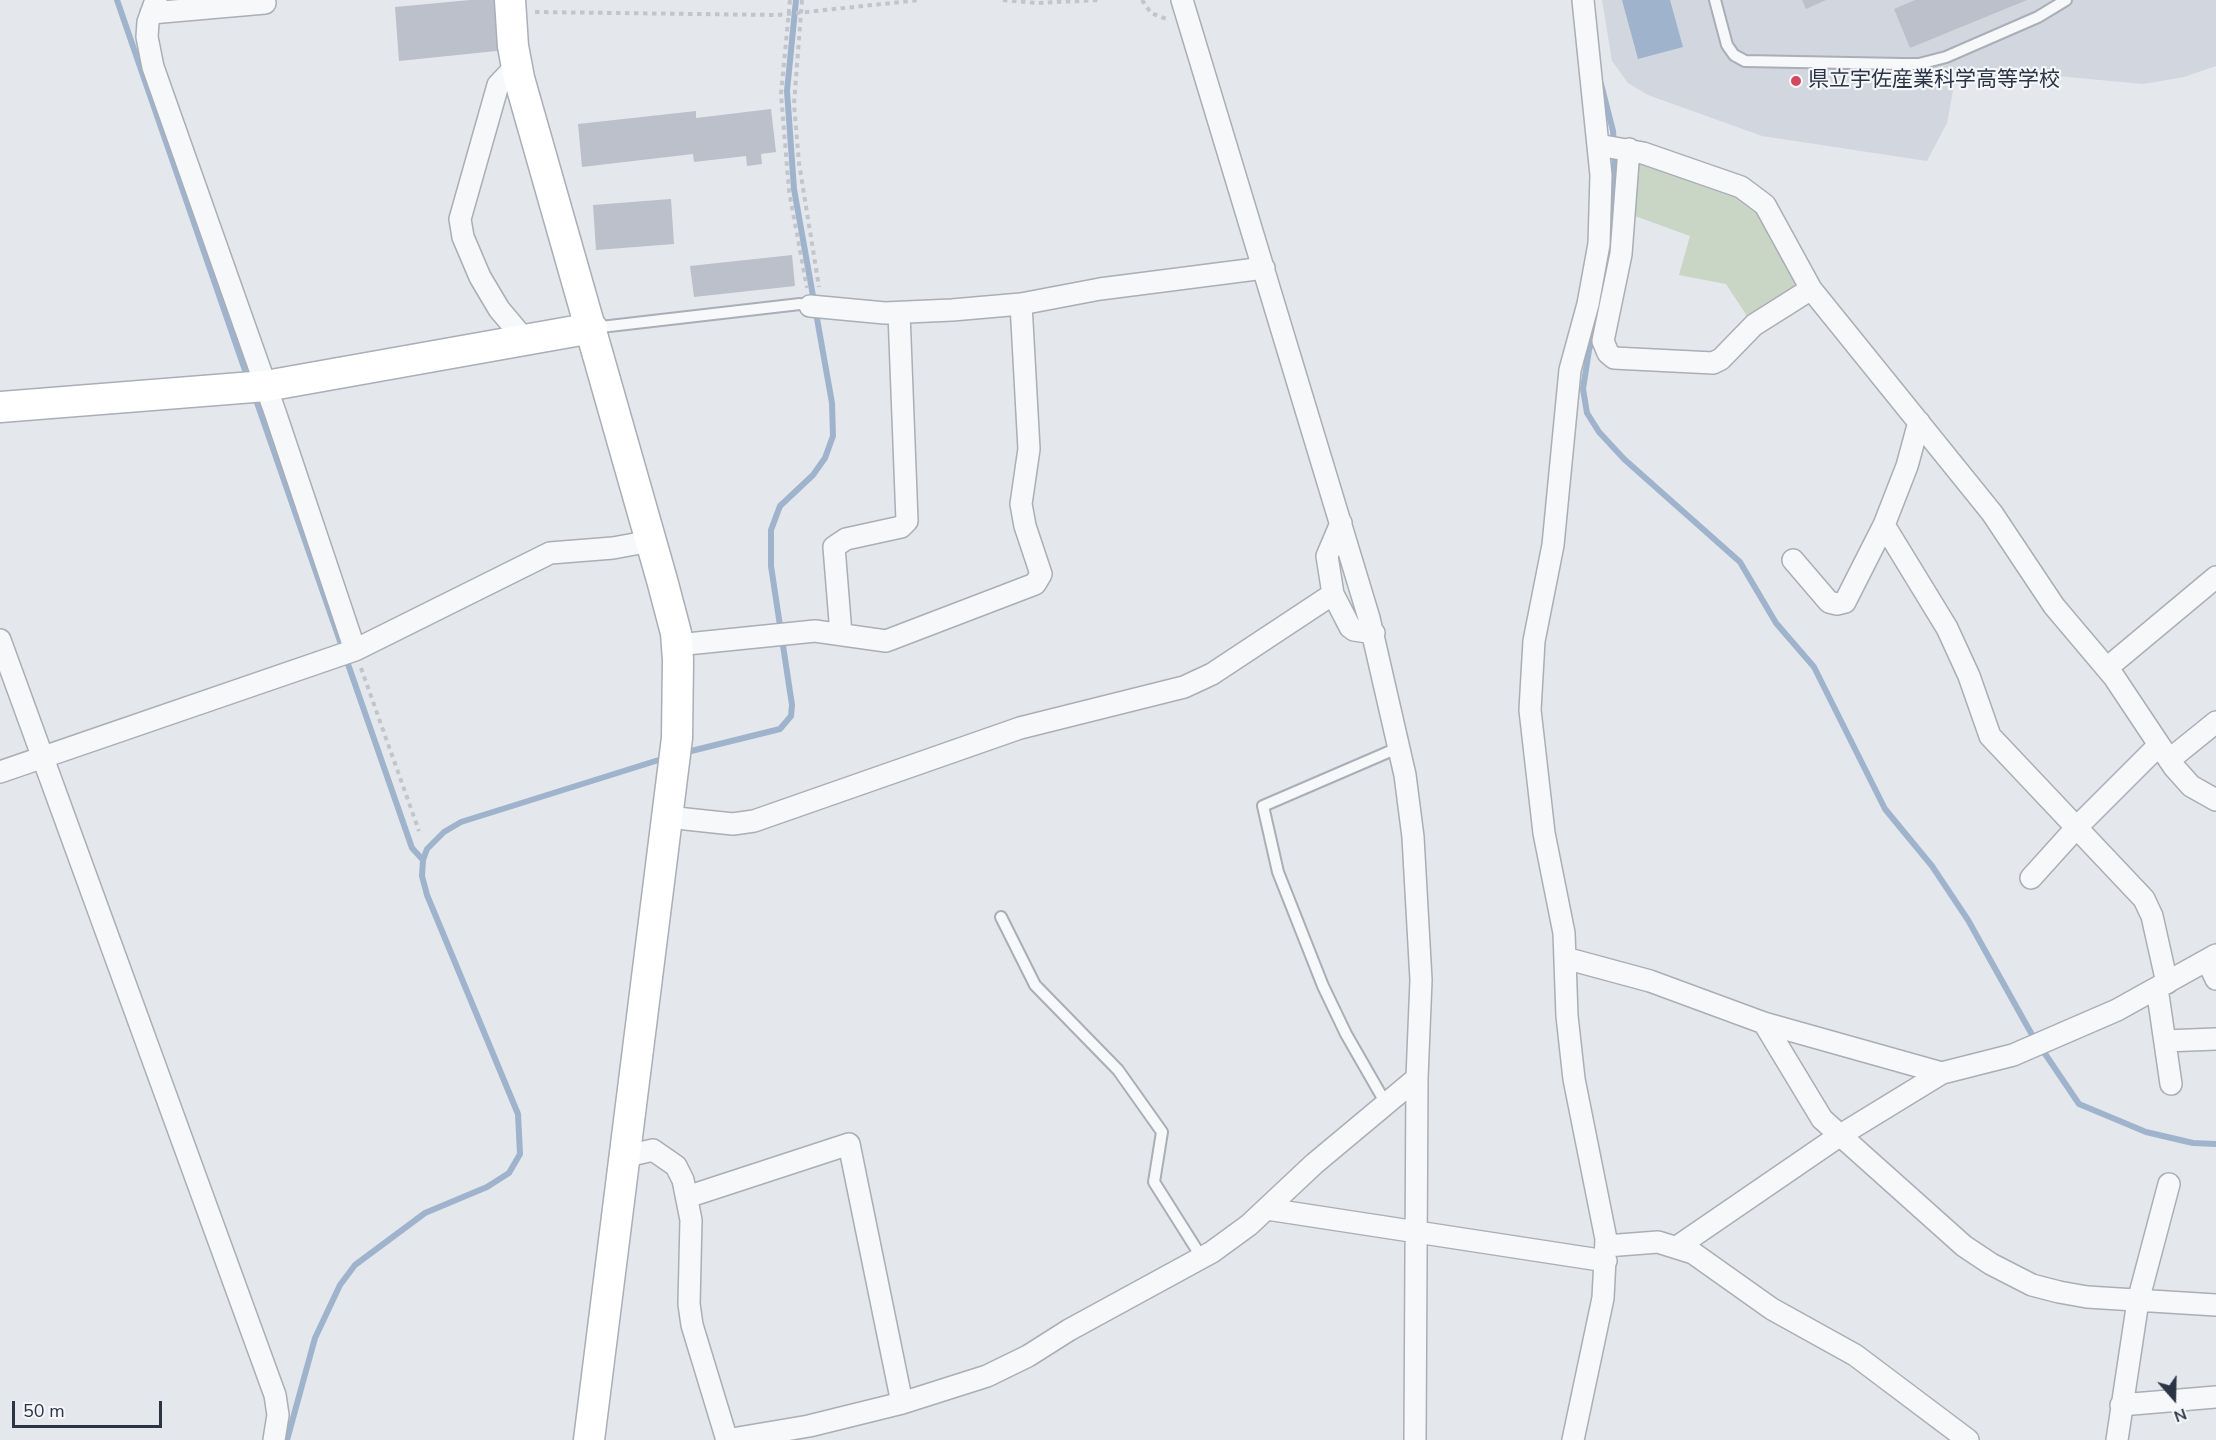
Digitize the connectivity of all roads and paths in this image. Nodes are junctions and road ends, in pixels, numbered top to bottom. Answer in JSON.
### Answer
{"nodes":[{"id":1,"x":790,"y":0,"type":"edge"},
{"id":2,"x":802,"y":0,"type":"edge"},
{"id":3,"x":920,"y":0,"type":"edge"},
{"id":4,"x":1003,"y":0,"type":"edge"},
{"id":5,"x":1100,"y":0,"type":"edge"},
{"id":6,"x":1142,"y":0,"type":"edge"},
{"id":7,"x":1583,"y":0,"type":"edge"},
{"id":8,"x":1715,"y":0,"type":"edge"},
{"id":9,"x":2066,"y":0,"type":"edge"},
{"id":10,"x":265,"y":3,"type":"dead end"},
{"id":11,"x":1185,"y":4,"type":"edge"},
{"id":12,"x":153,"y":6,"type":"edge"},
{"id":13,"x":510,"y":6,"type":"edge"},
{"id":14,"x":801,"y":13,"type":"junction"},
{"id":15,"x":788,"y":14,"type":"junction"},
{"id":16,"x":517,"y":65,"type":"junction"},
{"id":17,"x":1598,"y":145,"type":"junction"},
{"id":18,"x":1629,"y":149,"type":"junction"},
{"id":19,"x":1264,"y":268,"type":"junction"},
{"id":20,"x":1811,"y":289,"type":"junction"},
{"id":21,"x":1021,"y":304,"type":"junction"},
{"id":22,"x":811,"y":305,"type":"junction"},
{"id":23,"x":899,"y":313,"type":"junction"},
{"id":24,"x":592,"y":328,"type":"junction"},
{"id":25,"x":525,"y":340,"type":"junction"},
{"id":26,"x":266,"y":386,"type":"junction"},
{"id":27,"x":0,"y":407,"type":"edge"},
{"id":28,"x":1919,"y":423,"type":"junction"},
{"id":29,"x":1341,"y":523,"type":"junction"},
{"id":30,"x":1884,"y":525,"type":"junction"},
{"id":31,"x":651,"y":540,"type":"junction"},
{"id":32,"x":1793,"y":560,"type":"dead end"},
{"id":33,"x":2216,"y":577,"type":"edge"},
{"id":34,"x":1333,"y":594,"type":"junction"},
{"id":35,"x":1374,"y":633,"type":"junction"},
{"id":36,"x":841,"y":634,"type":"junction"},
{"id":37,"x":0,"y":640,"type":"edge"},
{"id":38,"x":677,"y":645,"type":"junction"},
{"id":39,"x":355,"y":650,"type":"junction"},
{"id":40,"x":2107,"y":668,"type":"junction"},
{"id":41,"x":2216,"y":722,"type":"edge"},
{"id":42,"x":1400,"y":747,"type":"junction"},
{"id":43,"x":2164,"y":753,"type":"junction"},
{"id":44,"x":43,"y":758,"type":"junction"},
{"id":45,"x":0,"y":772,"type":"edge"},
{"id":46,"x":2216,"y":800,"type":"edge"},
{"id":47,"x":667,"y":817,"type":"junction"},
{"id":48,"x":2076,"y":827,"type":"junction"},
{"id":49,"x":419,"y":831,"type":"dead end"},
{"id":50,"x":2031,"y":878,"type":"dead end"},
{"id":51,"x":1001,"y":917,"type":"dead end"},
{"id":52,"x":1565,"y":958,"type":"junction"},
{"id":53,"x":2213,"y":965,"type":"edge"},
{"id":54,"x":2162,"y":985,"type":"junction"},
{"id":55,"x":1764,"y":1023,"type":"junction"},
{"id":56,"x":2216,"y":1039,"type":"edge"},
{"id":57,"x":2164,"y":1041,"type":"junction"},
{"id":58,"x":1942,"y":1073,"type":"junction"},
{"id":59,"x":1417,"y":1078,"type":"junction"},
{"id":60,"x":2170,"y":1084,"type":"dead end"},
{"id":61,"x":1385,"y":1102,"type":"junction"},
{"id":62,"x":1839,"y":1136,"type":"junction"},
{"id":63,"x":623,"y":1157,"type":"junction"},
{"id":64,"x":2169,"y":1184,"type":"dead end"},
{"id":65,"x":687,"y":1197,"type":"junction"},
{"id":66,"x":1267,"y":1209,"type":"junction"},
{"id":67,"x":1415,"y":1231,"type":"junction"},
{"id":68,"x":1677,"y":1247,"type":"junction"},
{"id":69,"x":1606,"y":1253,"type":"junction"},
{"id":70,"x":1202,"y":1258,"type":"junction"},
{"id":71,"x":2138,"y":1300,"type":"junction"},
{"id":72,"x":2216,"y":1305,"type":"edge"},
{"id":73,"x":2216,"y":1397,"type":"edge"},
{"id":74,"x":902,"y":1403,"type":"junction"},
{"id":75,"x":2121,"y":1405,"type":"junction"},
{"id":76,"x":274,"y":1440,"type":"edge"},
{"id":77,"x":589,"y":1440,"type":"edge"},
{"id":78,"x":727,"y":1440,"type":"edge"},
{"id":79,"x":1415,"y":1440,"type":"edge"},
{"id":80,"x":1573,"y":1440,"type":"edge"},
{"id":81,"x":1968,"y":1440,"type":"edge"},
{"id":82,"x":2117,"y":1440,"type":"edge"}],
"edges":[{"from":1,"to":15,"type":"path"},
{"from":2,"to":14,"type":"path"},
{"from":3,"to":14,"type":"path"},
{"from":4,"to":5,"type":"path"},
{"from":6,"to":11,"type":"path"},
{"from":7,"to":17,"type":"street"},
{"from":8,"to":9,"type":"lane"},
{"from":10,"to":12,"type":"street"},
{"from":11,"to":19,"type":"street"},
{"from":12,"to":26,"type":"street"},
{"from":13,"to":15,"type":"path"},
{"from":13,"to":16,"type":"street"},
{"from":14,"to":15,"type":"path"},
{"from":14,"to":22,"type":"path"},
{"from":15,"to":22,"type":"path"},
{"from":16,"to":24,"type":"street"},
{"from":16,"to":25,"type":"street"},
{"from":17,"to":18,"type":"street"},
{"from":17,"to":52,"type":"street"},
{"from":18,"to":20,"type":"street"},
{"from":18,"to":20,"type":"street"},
{"from":19,"to":21,"type":"street"},
{"from":19,"to":29,"type":"street"},
{"from":20,"to":28,"type":"street"},
{"from":21,"to":23,"type":"street"},
{"from":21,"to":36,"type":"street"},
{"from":22,"to":23,"type":"street"},
{"from":22,"to":24,"type":"lane"},
{"from":23,"to":36,"type":"street"},
{"from":24,"to":25,"type":"street"},
{"from":24,"to":31,"type":"street"},
{"from":25,"to":26,"type":"street"},
{"from":26,"to":27,"type":"street"},
{"from":26,"to":39,"type":"street"},
{"from":28,"to":30,"type":"street"},
{"from":28,"to":40,"type":"street"},
{"from":29,"to":34,"type":"street"},
{"from":29,"to":35,"type":"street"},
{"from":30,"to":32,"type":"street"},
{"from":30,"to":48,"type":"street"},
{"from":31,"to":38,"type":"street"},
{"from":31,"to":39,"type":"street"},
{"from":33,"to":40,"type":"street"},
{"from":34,"to":35,"type":"street"},
{"from":34,"to":47,"type":"street"},
{"from":35,"to":42,"type":"street"},
{"from":36,"to":38,"type":"street"},
{"from":37,"to":44,"type":"street"},
{"from":38,"to":47,"type":"street"},
{"from":39,"to":44,"type":"street"},
{"from":39,"to":49,"type":"path"},
{"from":40,"to":43,"type":"street"},
{"from":41,"to":43,"type":"street"},
{"from":42,"to":59,"type":"street"},
{"from":42,"to":61,"type":"lane"},
{"from":43,"to":46,"type":"street"},
{"from":43,"to":48,"type":"street"},
{"from":44,"to":45,"type":"street"},
{"from":44,"to":76,"type":"street"},
{"from":47,"to":63,"type":"street"},
{"from":48,"to":50,"type":"street"},
{"from":48,"to":54,"type":"street"},
{"from":51,"to":70,"type":"lane"},
{"from":52,"to":55,"type":"street"},
{"from":52,"to":69,"type":"street"},
{"from":53,"to":54,"type":"street"},
{"from":54,"to":57,"type":"street"},
{"from":54,"to":58,"type":"street"},
{"from":55,"to":58,"type":"street"},
{"from":55,"to":62,"type":"street"},
{"from":56,"to":57,"type":"street"},
{"from":57,"to":60,"type":"street"},
{"from":58,"to":62,"type":"street"},
{"from":59,"to":61,"type":"street"},
{"from":59,"to":67,"type":"street"},
{"from":61,"to":66,"type":"street"},
{"from":62,"to":68,"type":"street"},
{"from":62,"to":71,"type":"street"},
{"from":63,"to":65,"type":"street"},
{"from":63,"to":77,"type":"street"},
{"from":64,"to":71,"type":"street"},
{"from":65,"to":74,"type":"street"},
{"from":65,"to":78,"type":"street"},
{"from":66,"to":67,"type":"street"},
{"from":66,"to":70,"type":"street"},
{"from":67,"to":69,"type":"street"},
{"from":67,"to":79,"type":"street"},
{"from":68,"to":69,"type":"street"},
{"from":68,"to":81,"type":"street"},
{"from":69,"to":80,"type":"street"},
{"from":70,"to":74,"type":"street"},
{"from":71,"to":72,"type":"street"},
{"from":71,"to":75,"type":"street"},
{"from":73,"to":75,"type":"street"},
{"from":74,"to":78,"type":"street"},
{"from":75,"to":82,"type":"street"}]}
